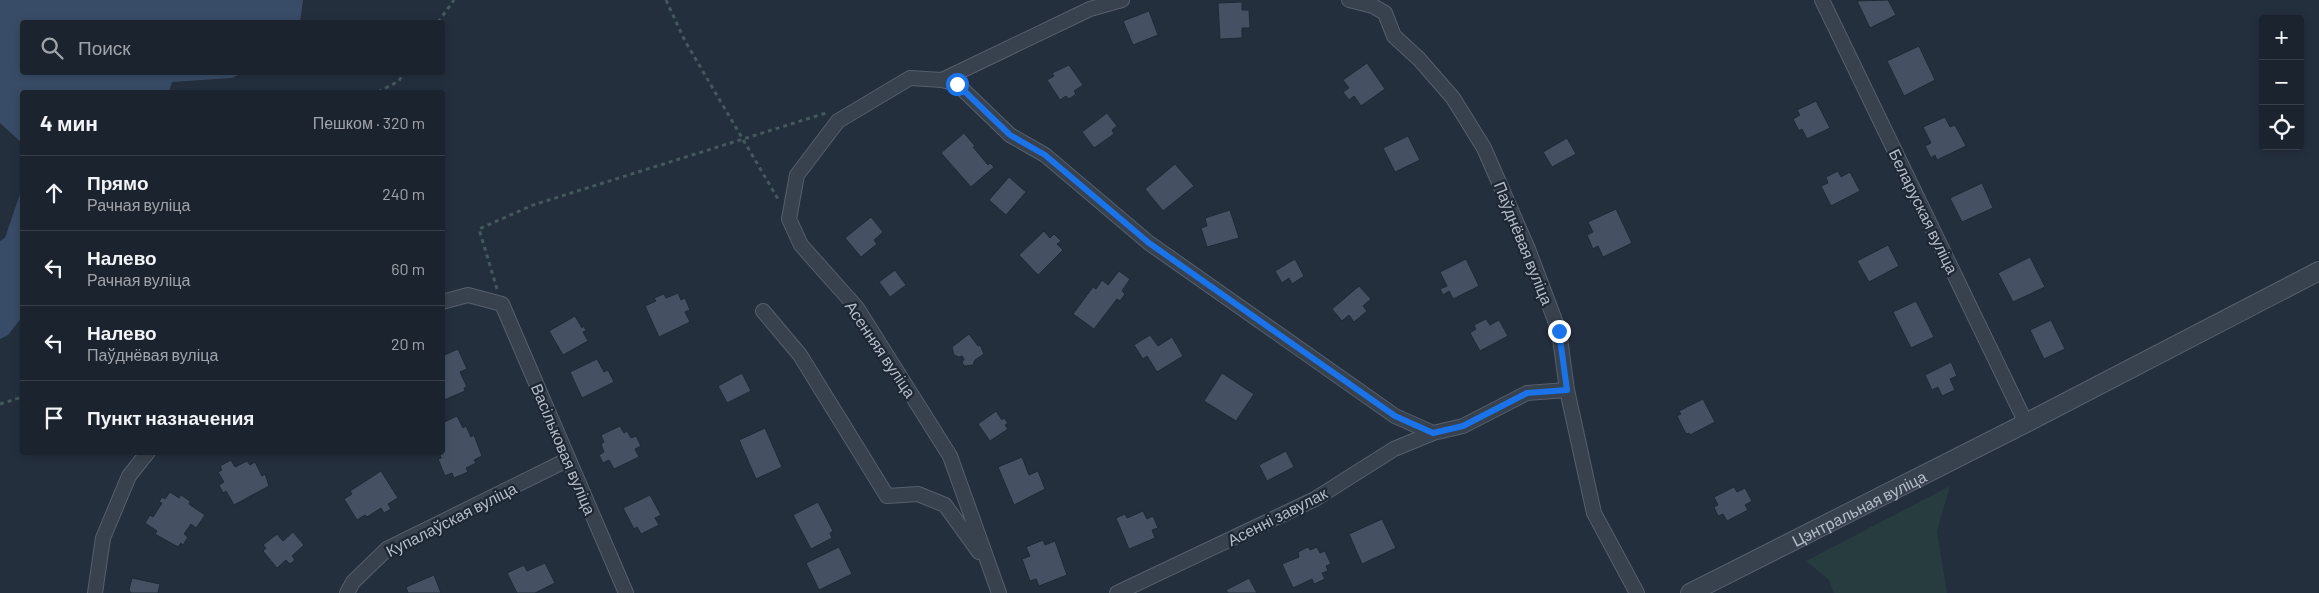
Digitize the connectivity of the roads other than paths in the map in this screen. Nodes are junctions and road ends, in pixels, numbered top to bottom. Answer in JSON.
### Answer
{"nodes":[{"id":1,"x":1122,"y":0,"type":"edge"},
{"id":2,"x":1349,"y":0,"type":"edge"},
{"id":3,"x":1822,"y":0,"type":"edge"},
{"id":4,"x":942,"y":80,"type":"junction"},
{"id":5,"x":2319,"y":271,"type":"edge"},
{"id":6,"x":445,"y":301,"type":"edge"},
{"id":7,"x":762,"y":312,"type":"dead end"},
{"id":8,"x":1567,"y":390,"type":"junction"},
{"id":9,"x":2026,"y":423,"type":"junction"},
{"id":10,"x":1433,"y":433,"type":"junction"},
{"id":11,"x":146,"y":455,"type":"edge"},
{"id":12,"x":568,"y":460,"type":"junction"},
{"id":13,"x":988,"y":565,"type":"junction"},
{"id":14,"x":95,"y":593,"type":"edge"},
{"id":15,"x":347,"y":593,"type":"edge"},
{"id":16,"x":626,"y":593,"type":"edge"},
{"id":17,"x":999,"y":593,"type":"edge"},
{"id":18,"x":1117,"y":593,"type":"edge"},
{"id":19,"x":1637,"y":593,"type":"edge"},
{"id":20,"x":1690,"y":593,"type":"edge"}],
"edges":[{"from":1,"to":4,"type":"street"},
{"from":2,"to":8,"type":"street","name":"Паўднёвая вуліца"},
{"from":3,"to":9,"type":"street","name":"Беларуская вуліца"},
{"from":4,"to":10,"type":"street"},
{"from":4,"to":13,"type":"street","name":"Асенняя вуліца"},
{"from":5,"to":9,"type":"street","name":"Цэнтральная вуліца"},
{"from":6,"to":12,"type":"street","name":"Васільковая вуліца"},
{"from":7,"to":13,"type":"street","name":"Асенняя вуліца"},
{"from":8,"to":10,"type":"street","name":"Асенні завулак"},
{"from":8,"to":19,"type":"street","name":"Паўднёвая вуліца"},
{"from":9,"to":20,"type":"street","name":"Цэнтральная вуліца"},
{"from":10,"to":18,"type":"street","name":"Асенні завулак"},
{"from":11,"to":14,"type":"street"},
{"from":12,"to":15,"type":"street","name":"Купалаўская вуліца"},
{"from":12,"to":16,"type":"street","name":"Васільковая вуліца"},
{"from":13,"to":17,"type":"street","name":"Асенняя вуліца"}]}
